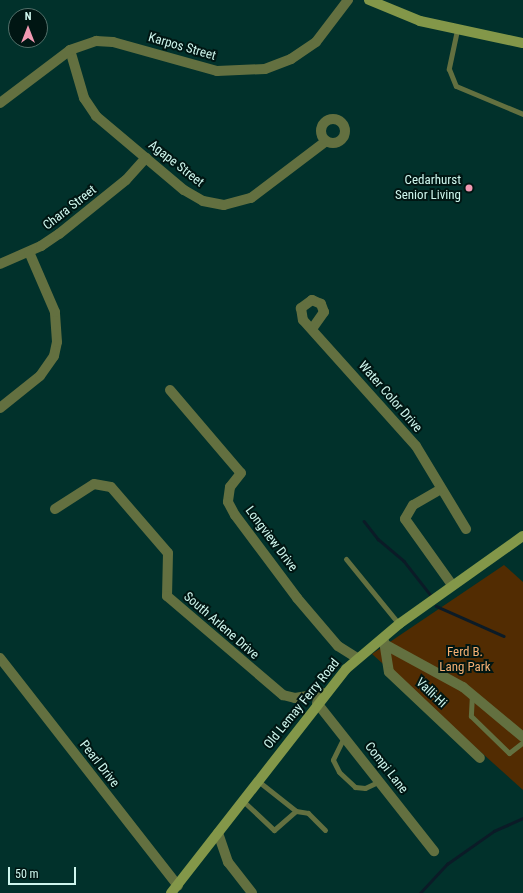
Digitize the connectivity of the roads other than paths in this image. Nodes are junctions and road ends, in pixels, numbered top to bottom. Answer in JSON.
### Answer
{"nodes":[{"id":1,"x":348,"y":0,"type":"edge"},
{"id":2,"x":369,"y":0,"type":"edge"},
{"id":3,"x":457,"y":30,"type":"junction"},
{"id":4,"x":523,"y":44,"type":"edge"},
{"id":5,"x":70,"y":50,"type":"junction"},
{"id":6,"x":0,"y":103,"type":"edge"},
{"id":7,"x":523,"y":114,"type":"edge"},
{"id":8,"x":326,"y":141,"type":"dead end"},
{"id":9,"x":146,"y":158,"type":"junction"},
{"id":10,"x":29,"y":252,"type":"junction"},
{"id":11,"x":0,"y":264,"type":"edge"},
{"id":12,"x":312,"y":329,"type":"dead end"},
{"id":13,"x":170,"y":390,"type":"dead end"},
{"id":14,"x":0,"y":408,"type":"edge"},
{"id":15,"x":441,"y":488,"type":"junction"},
{"id":16,"x":55,"y":509,"type":"dead end"},
{"id":17,"x":466,"y":529,"type":"dead end"},
{"id":18,"x":523,"y":536,"type":"edge"},
{"id":19,"x":346,"y":559,"type":"dead end"},
{"id":20,"x":452,"y":585,"type":"junction"},
{"id":21,"x":399,"y":624,"type":"junction"},
{"id":22,"x":384,"y":640,"type":"junction"},
{"id":23,"x":0,"y":658,"type":"edge"},
{"id":24,"x":357,"y":658,"type":"junction"},
{"id":25,"x":324,"y":693,"type":"junction"},
{"id":26,"x":472,"y":694,"type":"junction"},
{"id":27,"x":317,"y":703,"type":"junction"},
{"id":28,"x":345,"y":736,"type":"junction"},
{"id":29,"x":523,"y":737,"type":"edge"},
{"id":30,"x":523,"y":742,"type":"edge"},
{"id":31,"x":480,"y":758,"type":"dead end"},
{"id":32,"x":258,"y":780,"type":"junction"},
{"id":33,"x":380,"y":781,"type":"junction"},
{"id":34,"x":242,"y":800,"type":"junction"},
{"id":35,"x":296,"y":811,"type":"junction"},
{"id":36,"x":325,"y":830,"type":"dead end"},
{"id":37,"x":218,"y":833,"type":"junction"},
{"id":38,"x":434,"y":851,"type":"dead end"},
{"id":39,"x":175,"y":889,"type":"edge"},
{"id":40,"x":252,"y":893,"type":"edge"}],
"edges":[{"from":1,"to":5,"type":"street","name":"Karpos Street"},
{"from":2,"to":3,"type":"main road"},
{"from":3,"to":4,"type":"main road"},
{"from":3,"to":7,"type":"lane"},
{"from":5,"to":6,"type":"street","name":"Karpos Street"},
{"from":5,"to":9,"type":"street","name":"Agape Street"},
{"from":8,"to":9,"type":"street","name":"Agape Street"},
{"from":9,"to":10,"type":"street","name":"Chara Street"},
{"from":10,"to":11,"type":"street","name":"Chara Street"},
{"from":10,"to":14,"type":"street"},
{"from":12,"to":15,"type":"street","name":"Water Color Drive"},
{"from":13,"to":24,"type":"street","name":"Longview Drive"},
{"from":15,"to":17,"type":"street","name":"Water Color Drive"},
{"from":15,"to":20,"type":"street"},
{"from":16,"to":25,"type":"street","name":"South Arlene Drive"},
{"from":18,"to":20,"type":"main road","name":"Old Lemay Ferry Road"},
{"from":19,"to":21,"type":"lane"},
{"from":20,"to":21,"type":"main road","name":"Old Lemay Ferry Road"},
{"from":21,"to":22,"type":"main road","name":"Old Lemay Ferry Road"},
{"from":22,"to":24,"type":"main road","name":"Old Lemay Ferry Road"},
{"from":22,"to":26,"type":"street"},
{"from":22,"to":31,"type":"street","name":"Valli-Hi"},
{"from":23,"to":39,"type":"street","name":"Pearl Drive"},
{"from":24,"to":25,"type":"main road","name":"Old Lemay Ferry Road"},
{"from":25,"to":27,"type":"main road","name":"Old Lemay Ferry Road"},
{"from":26,"to":29,"type":"street"},
{"from":26,"to":30,"type":"lane"},
{"from":27,"to":28,"type":"street","name":"Compi Lane"},
{"from":27,"to":32,"type":"main road","name":"Old Lemay Ferry Road"},
{"from":28,"to":33,"type":"street","name":"Compi Lane"},
{"from":28,"to":33,"type":"lane"},
{"from":32,"to":34,"type":"main road","name":"Old Lemay Ferry Road"},
{"from":32,"to":35,"type":"lane"},
{"from":33,"to":38,"type":"street","name":"Compi Lane"},
{"from":34,"to":35,"type":"lane"},
{"from":34,"to":37,"type":"main road","name":"Old Lemay Ferry Road"},
{"from":35,"to":36,"type":"lane"},
{"from":37,"to":39,"type":"main road","name":"Old Lemay Ferry Road"},
{"from":37,"to":40,"type":"street"}]}
